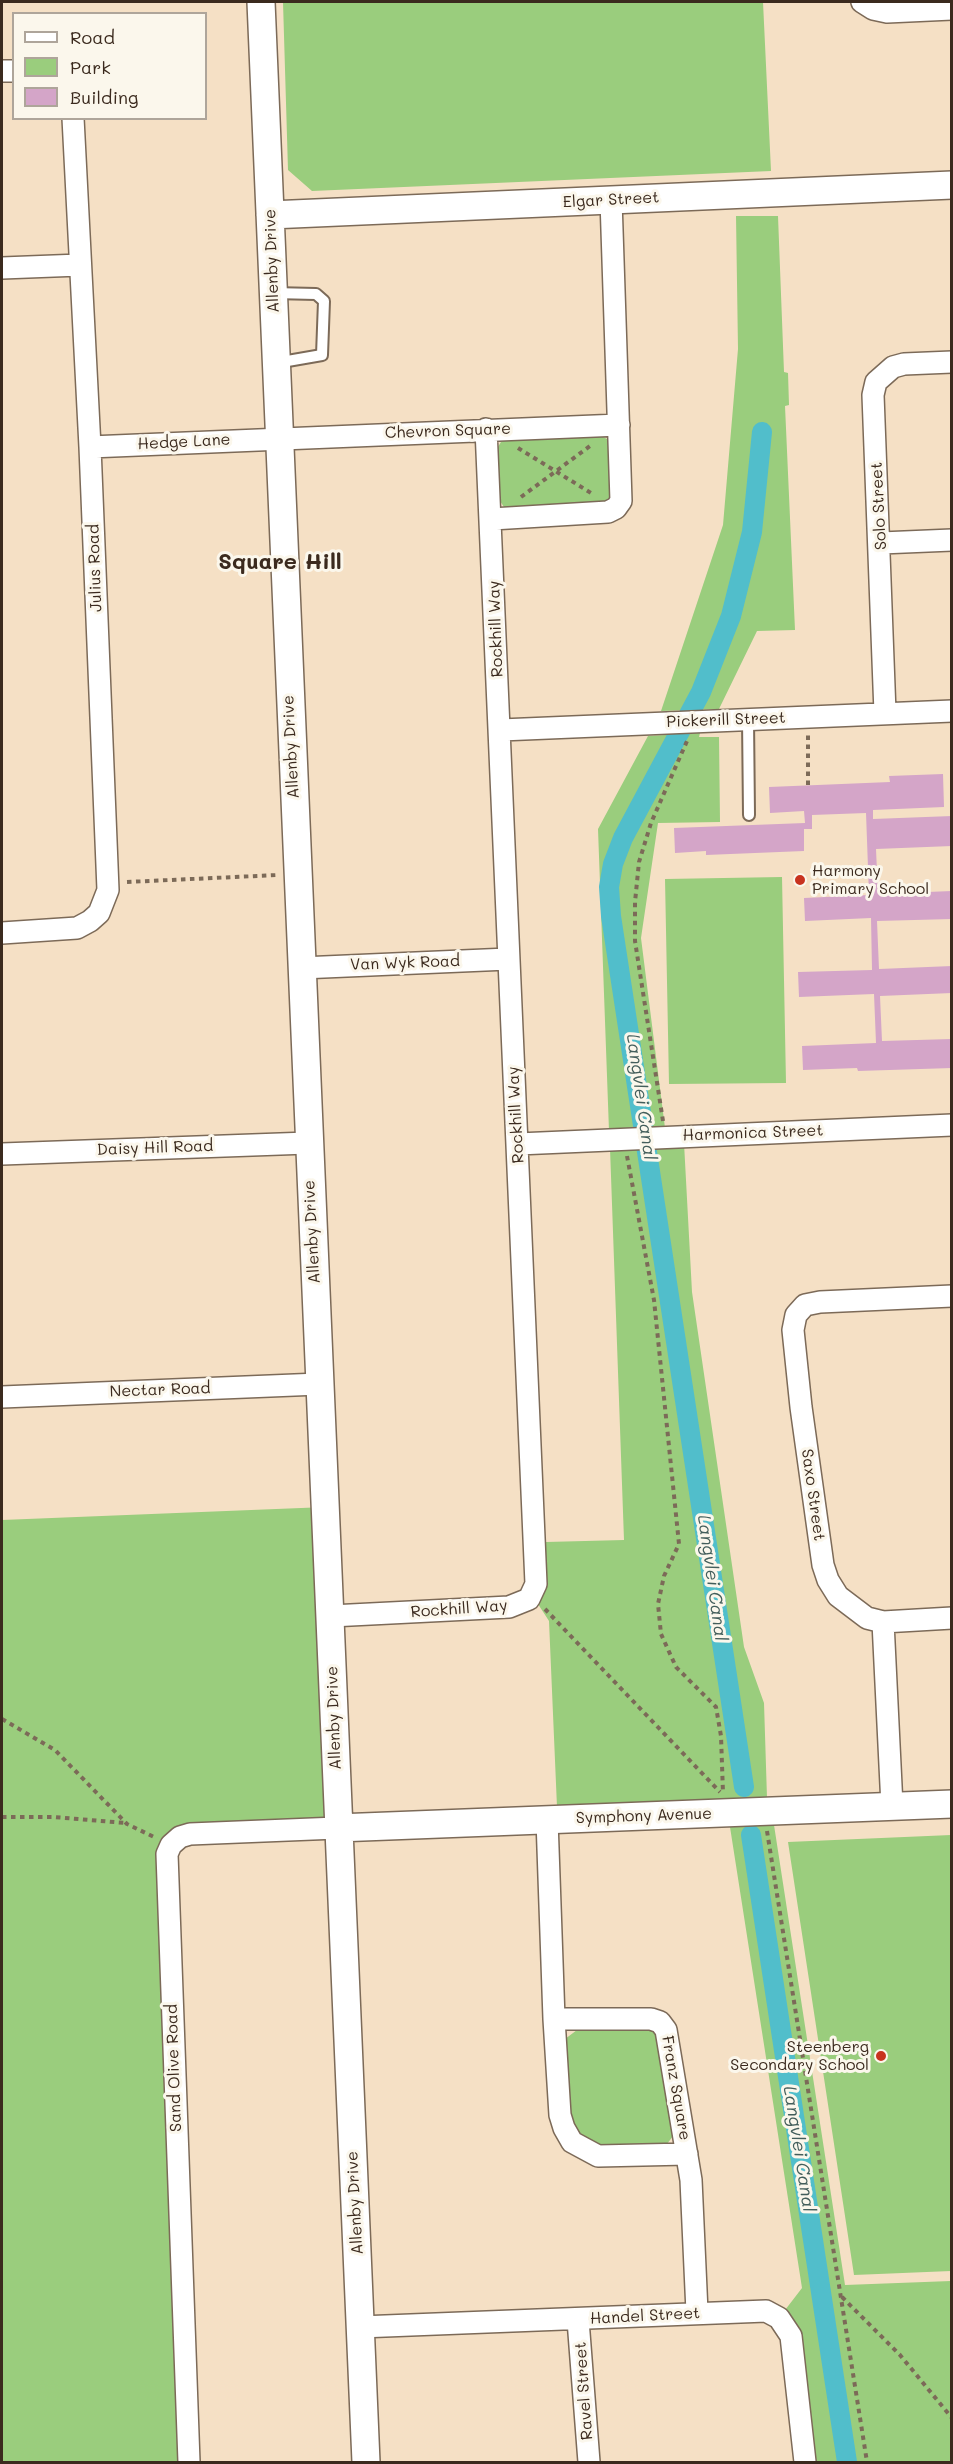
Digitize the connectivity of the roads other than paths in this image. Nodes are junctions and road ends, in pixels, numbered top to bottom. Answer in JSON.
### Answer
{"nodes":[{"id":1,"x":261,"y":2,"type":"edge"},
{"id":2,"x":862,"y":2,"type":"edge"},
{"id":3,"x":951,"y":9,"type":"edge"},
{"id":4,"x":73,"y":120,"type":"edge"},
{"id":5,"x":951,"y":185,"type":"edge"},
{"id":6,"x":611,"y":200,"type":"junction"},
{"id":7,"x":270,"y":215,"type":"junction"},
{"id":8,"x":80,"y":265,"type":"junction"},
{"id":9,"x":2,"y":268,"type":"edge"},
{"id":10,"x":273,"y":293,"type":"junction"},
{"id":11,"x":951,"y":362,"type":"edge"},
{"id":12,"x":275,"y":363,"type":"junction"},
{"id":13,"x":618,"y":425,"type":"junction"},
{"id":14,"x":486,"y":429,"type":"junction"},
{"id":15,"x":278,"y":438,"type":"junction"},
{"id":16,"x":90,"y":447,"type":"junction"},
{"id":17,"x":492,"y":519,"type":"junction"},
{"id":18,"x":951,"y":540,"type":"edge"},
{"id":19,"x":881,"y":543,"type":"junction"},
{"id":20,"x":951,"y":711,"type":"edge"},
{"id":21,"x":885,"y":713,"type":"junction"},
{"id":22,"x":748,"y":719,"type":"junction"},
{"id":23,"x":501,"y":730,"type":"junction"},
{"id":24,"x":748,"y":814,"type":"dead end"},
{"id":25,"x":2,"y":933,"type":"edge"},
{"id":26,"x":508,"y":959,"type":"junction"},
{"id":27,"x":301,"y":968,"type":"junction"},
{"id":28,"x":951,"y":1125,"type":"edge"},
{"id":29,"x":308,"y":1143,"type":"junction"},
{"id":30,"x":518,"y":1144,"type":"junction"},
{"id":31,"x":2,"y":1154,"type":"edge"},
{"id":32,"x":951,"y":1296,"type":"edge"},
{"id":33,"x":319,"y":1384,"type":"junction"},
{"id":34,"x":2,"y":1397,"type":"edge"},
{"id":35,"x":331,"y":1616,"type":"junction"},
{"id":36,"x":951,"y":1618,"type":"edge"},
{"id":37,"x":883,"y":1622,"type":"junction"},
{"id":38,"x":951,"y":1804,"type":"edge"},
{"id":39,"x":892,"y":1806,"type":"junction"},
{"id":40,"x":547,"y":1820,"type":"junction"},
{"id":41,"x":337,"y":1828,"type":"junction"},
{"id":42,"x":554,"y":2019,"type":"junction"},
{"id":43,"x":687,"y":2154,"type":"junction"},
{"id":44,"x":697,"y":2312,"type":"junction"},
{"id":45,"x":578,"y":2320,"type":"junction"},
{"id":46,"x":360,"y":2327,"type":"junction"},
{"id":47,"x":189,"y":2463,"type":"edge"},
{"id":48,"x":366,"y":2463,"type":"edge"},
{"id":49,"x":589,"y":2463,"type":"edge"},
{"id":50,"x":805,"y":2463,"type":"edge"}],
"edges":[{"from":1,"to":7,"type":"street","name":"Allenby Drive"},
{"from":2,"to":3,"type":"street"},
{"from":4,"to":8,"type":"street","name":"Julius Road"},
{"from":5,"to":6,"type":"street","name":"Elgar Street"},
{"from":6,"to":7,"type":"street","name":"Elgar Street"},
{"from":6,"to":13,"type":"street"},
{"from":7,"to":10,"type":"street","name":"Allenby Drive"},
{"from":8,"to":9,"type":"street"},
{"from":8,"to":16,"type":"street","name":"Julius Road"},
{"from":10,"to":12,"type":"street","name":"Allenby Drive"},
{"from":10,"to":12,"type":"lane"},
{"from":11,"to":19,"type":"street","name":"Solo Street"},
{"from":12,"to":15,"type":"street","name":"Allenby Drive"},
{"from":13,"to":14,"type":"street","name":"Chevron Square"},
{"from":13,"to":17,"type":"street"},
{"from":14,"to":15,"type":"street","name":"Chevron Square"},
{"from":14,"to":17,"type":"street","name":"Rockhill Way"},
{"from":15,"to":16,"type":"street","name":"Hedge Lane"},
{"from":15,"to":27,"type":"street","name":"Allenby Drive"},
{"from":16,"to":25,"type":"street","name":"Julius Road"},
{"from":17,"to":23,"type":"street","name":"Rockhill Way"},
{"from":18,"to":19,"type":"street"},
{"from":19,"to":21,"type":"street","name":"Solo Street"},
{"from":20,"to":21,"type":"street","name":"Pickerill Street"},
{"from":21,"to":22,"type":"street","name":"Pickerill Street"},
{"from":22,"to":23,"type":"street","name":"Pickerill Street"},
{"from":22,"to":24,"type":"lane"},
{"from":23,"to":26,"type":"street","name":"Rockhill Way"},
{"from":26,"to":27,"type":"street","name":"Van Wyk Road"},
{"from":26,"to":30,"type":"street","name":"Rockhill Way"},
{"from":27,"to":29,"type":"street","name":"Allenby Drive"},
{"from":28,"to":30,"type":"street","name":"Harmonica Street"},
{"from":29,"to":31,"type":"street","name":"Daisy Hill Road"},
{"from":29,"to":33,"type":"street","name":"Allenby Drive"},
{"from":30,"to":35,"type":"street","name":"Rockhill Way"},
{"from":32,"to":37,"type":"street","name":"Saxo Street"},
{"from":33,"to":34,"type":"street","name":"Nectar Road"},
{"from":33,"to":35,"type":"street","name":"Allenby Drive"},
{"from":35,"to":41,"type":"street","name":"Allenby Drive"},
{"from":36,"to":37,"type":"street"},
{"from":37,"to":39,"type":"street"},
{"from":38,"to":39,"type":"street","name":"Symphony Avenue"},
{"from":39,"to":40,"type":"street","name":"Symphony Avenue"},
{"from":40,"to":41,"type":"street","name":"Symphony Avenue"},
{"from":40,"to":42,"type":"street","name":"Franz Square"},
{"from":41,"to":46,"type":"street","name":"Allenby Drive"},
{"from":41,"to":47,"type":"street","name":"Sand Olive Road"},
{"from":42,"to":43,"type":"street","name":"Franz Square"},
{"from":42,"to":43,"type":"street","name":"Franz Square"},
{"from":43,"to":44,"type":"street","name":"Franz Square"},
{"from":44,"to":45,"type":"street","name":"Handel Street"},
{"from":44,"to":50,"type":"street","name":"Handel Street"},
{"from":45,"to":46,"type":"street","name":"Handel Street"},
{"from":45,"to":49,"type":"street","name":"Ravel Street"},
{"from":46,"to":48,"type":"street","name":"Allenby Drive"}]}
